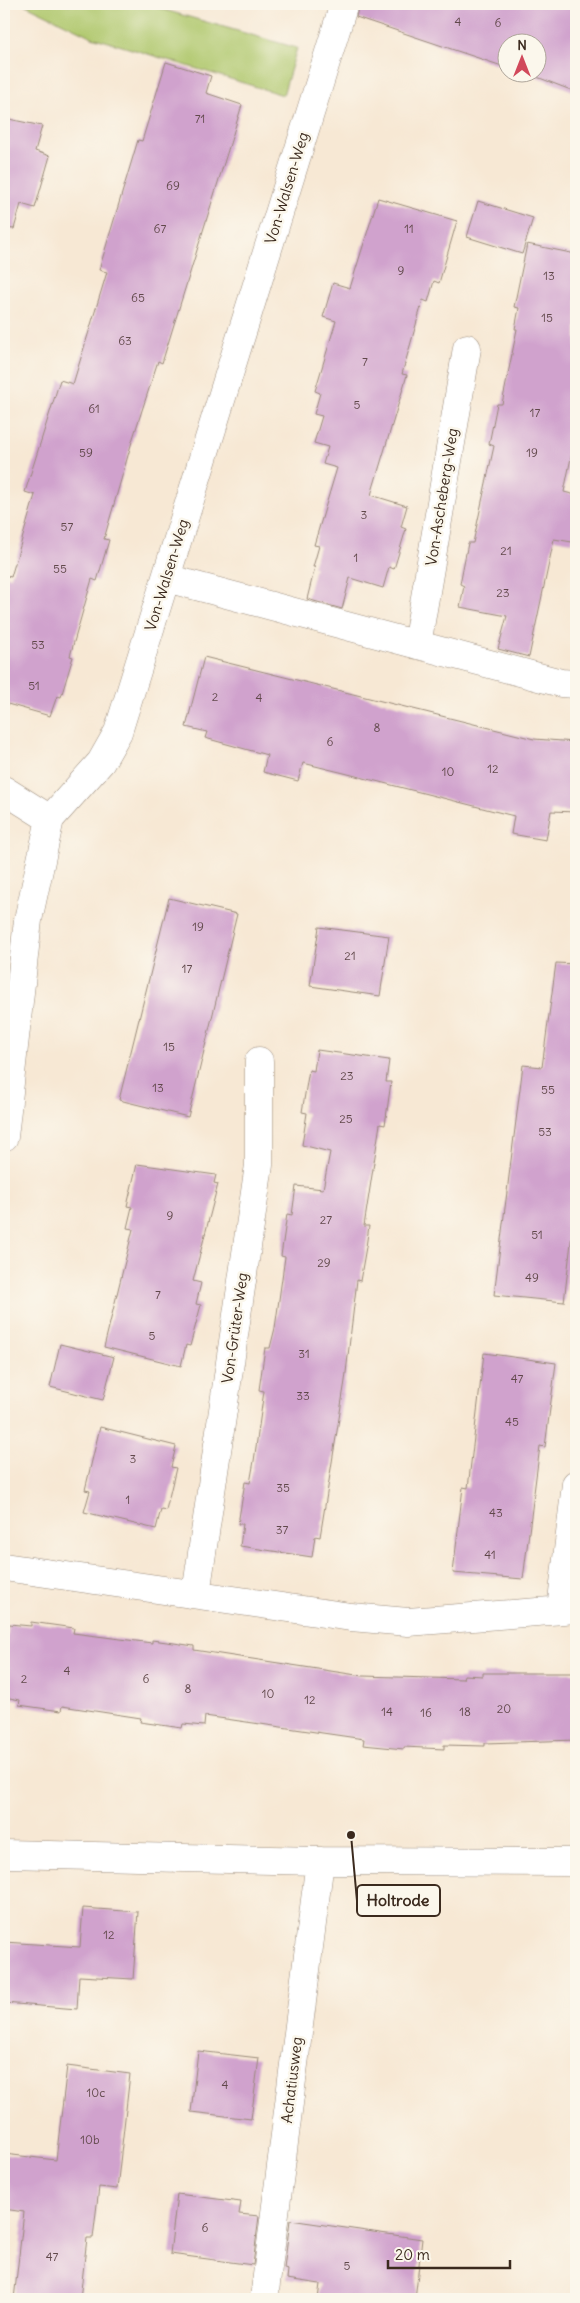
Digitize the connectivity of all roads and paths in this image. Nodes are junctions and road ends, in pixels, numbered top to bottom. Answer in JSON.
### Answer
{"nodes":[{"id":1,"x":344,"y":4,"type":"edge"},
{"id":2,"x":466,"y":348,"type":"dead end"},
{"id":3,"x":166,"y":578,"type":"junction"},
{"id":4,"x":417,"y":645,"type":"junction"},
{"id":5,"x":576,"y":684,"type":"edge"},
{"id":6,"x":4,"y":790,"type":"edge"},
{"id":7,"x":50,"y":819,"type":"junction"},
{"id":8,"x":259,"y":1061,"type":"dead end"},
{"id":9,"x":4,"y":1137,"type":"edge"},
{"id":10,"x":576,"y":1484,"type":"edge"},
{"id":11,"x":4,"y":1567,"type":"edge"},
{"id":12,"x":196,"y":1594,"type":"junction"},
{"id":13,"x":569,"y":1609,"type":"edge"},
{"id":14,"x":4,"y":1854,"type":"edge"},
{"id":15,"x":320,"y":1861,"type":"junction"},
{"id":16,"x":576,"y":1862,"type":"edge"},
{"id":17,"x":264,"y":2299,"type":"edge"}],
"edges":[{"from":1,"to":3,"type":"street","name":"Von-Walsen-Weg"},
{"from":2,"to":4,"type":"street","name":"Von-Ascheberg-Weg"},
{"from":3,"to":4,"type":"street"},
{"from":3,"to":7,"type":"street","name":"Von-Walsen-Weg"},
{"from":4,"to":5,"type":"street"},
{"from":6,"to":7,"type":"street"},
{"from":7,"to":9,"type":"street","name":"Von-Walsen-Weg"},
{"from":8,"to":12,"type":"street","name":"Von-Grüter-Weg"},
{"from":10,"to":13,"type":"street"},
{"from":11,"to":12,"type":"street"},
{"from":12,"to":13,"type":"street"},
{"from":14,"to":15,"type":"street"},
{"from":15,"to":16,"type":"street"},
{"from":15,"to":17,"type":"street","name":"Achatiusweg"}]}
